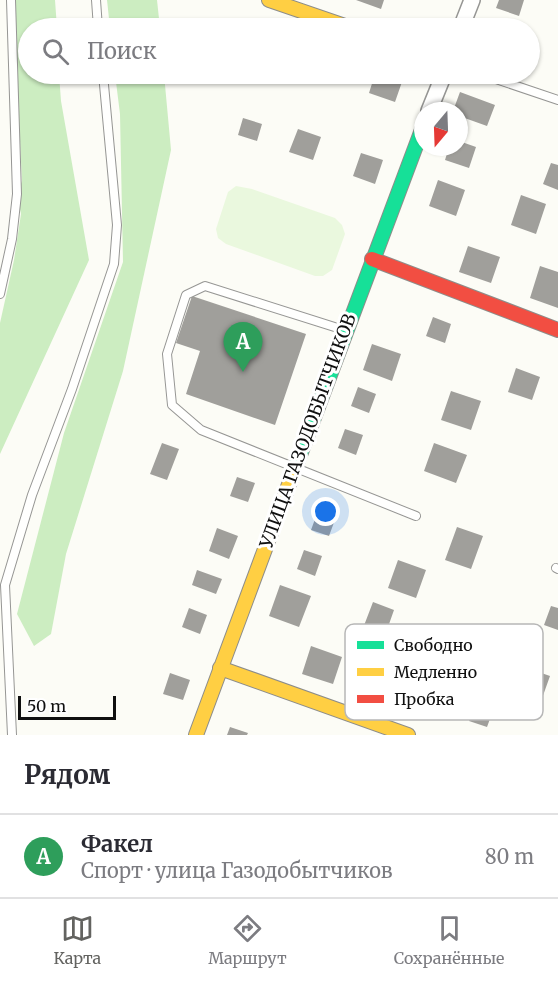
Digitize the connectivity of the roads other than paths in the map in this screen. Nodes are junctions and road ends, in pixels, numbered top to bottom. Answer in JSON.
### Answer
{"nodes":[{"id":1,"x":11,"y":0,"type":"edge"},
{"id":2,"x":96,"y":0,"type":"edge"},
{"id":3,"x":269,"y":0,"type":"edge"},
{"id":4,"x":472,"y":0,"type":"edge"},
{"id":5,"x":97,"y":18,"type":"edge"},
{"id":6,"x":322,"y":18,"type":"edge"},
{"id":7,"x":465,"y":18,"type":"edge"},
{"id":8,"x":104,"y":84,"type":"edge"},
{"id":9,"x":440,"y":84,"type":"edge"},
{"id":10,"x":511,"y":84,"type":"edge"},
{"id":11,"x":558,"y":100,"type":"edge"},
{"id":12,"x":433,"y":102,"type":"edge"},
{"id":13,"x":414,"y":150,"type":"edge"},
{"id":14,"x":372,"y":259,"type":"junction"},
{"id":15,"x":0,"y":294,"type":"edge"},
{"id":16,"x":558,"y":330,"type":"edge"},
{"id":17,"x":345,"y":331,"type":"junction"},
{"id":18,"x":295,"y":468,"type":"junction"},
{"id":19,"x":416,"y":516,"type":"dead end"},
{"id":20,"x":220,"y":668,"type":"junction"},
{"id":21,"x":345,"y":713,"type":"edge"},
{"id":22,"x":366,"y":720,"type":"edge"},
{"id":23,"x":12,"y":735,"type":"edge"},
{"id":24,"x":196,"y":735,"type":"edge"},
{"id":25,"x":408,"y":735,"type":"edge"}],
"edges":[{"from":1,"to":15,"type":"lane"},
{"from":2,"to":5,"type":"lane"},
{"from":3,"to":6,"type":"street"},
{"from":4,"to":7,"type":"street"},
{"from":8,"to":23,"type":"lane"},
{"from":9,"to":12,"type":"street"},
{"from":10,"to":11,"type":"lane"},
{"from":13,"to":14,"type":"street","name":"УЛИЦА ГАЗОДОБЫТЧИКОВ"},
{"from":14,"to":16,"type":"street"},
{"from":14,"to":17,"type":"street","name":"УЛИЦА ГАЗОДОБЫТЧИКОВ"},
{"from":17,"to":18,"type":"street","name":"УЛИЦА ГАЗОДОБЫТЧИКОВ"},
{"from":17,"to":18,"type":"lane"},
{"from":18,"to":19,"type":"lane"},
{"from":18,"to":20,"type":"street","name":"УЛИЦА ГАЗОДОБЫТЧИКОВ"},
{"from":20,"to":21,"type":"street"},
{"from":20,"to":24,"type":"street","name":"УЛИЦА ГАЗОДОБЫТЧИКОВ"},
{"from":22,"to":25,"type":"street"}]}
